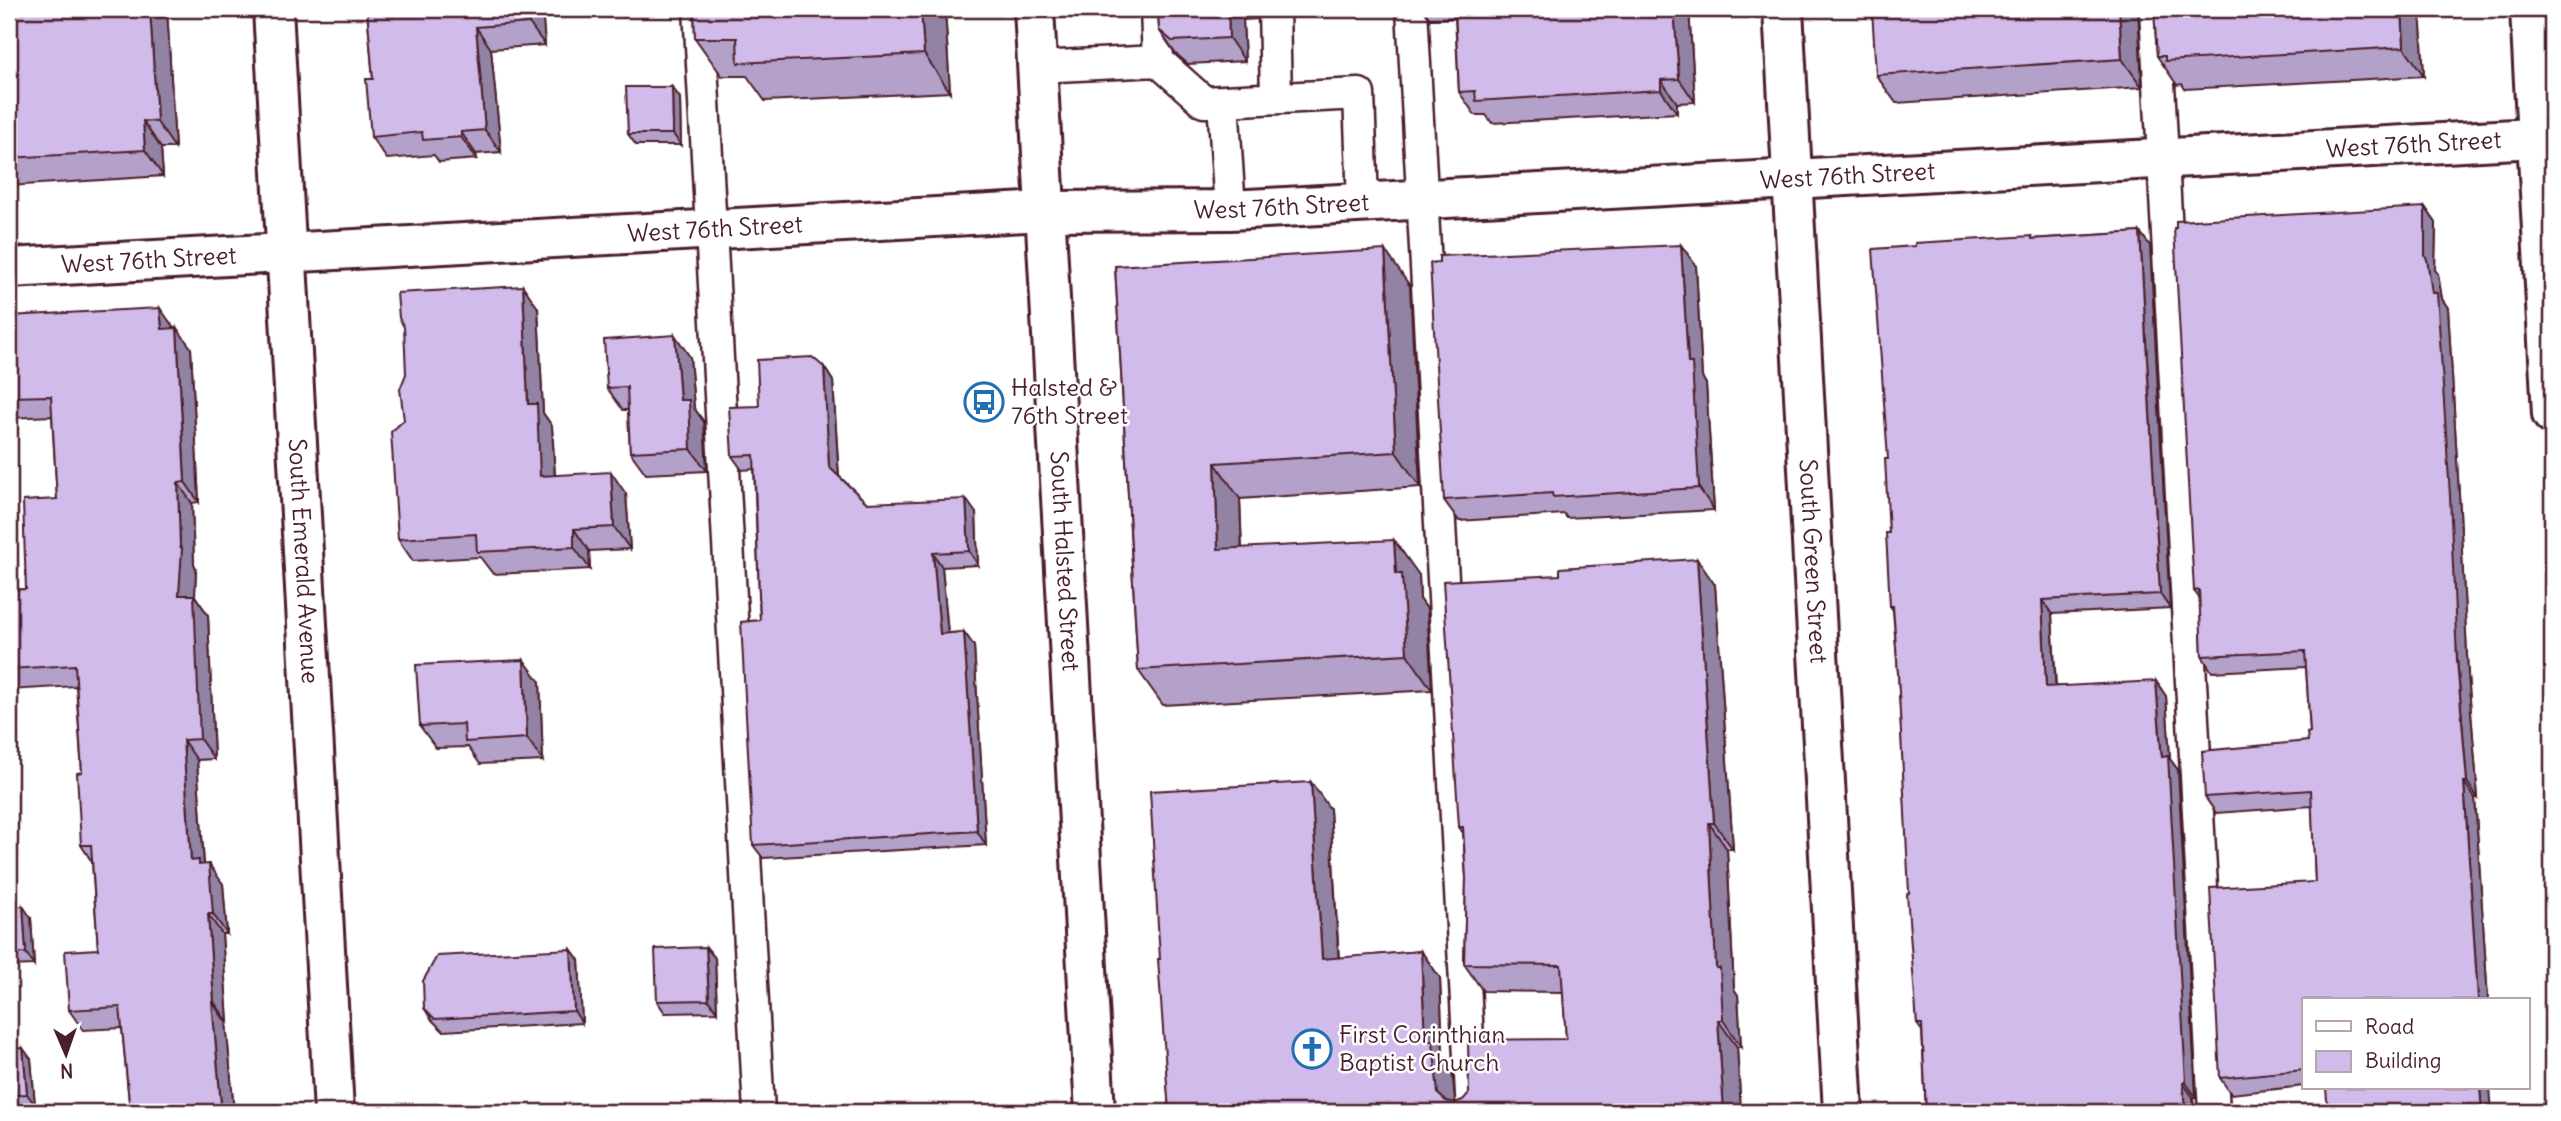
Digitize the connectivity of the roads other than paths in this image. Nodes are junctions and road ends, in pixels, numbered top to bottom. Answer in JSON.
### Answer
{"nodes":[{"id":1,"x":273,"y":9,"type":"edge"},
{"id":2,"x":699,"y":9,"type":"edge"},
{"id":3,"x":1034,"y":9,"type":"edge"},
{"id":4,"x":1156,"y":9,"type":"edge"},
{"id":5,"x":1274,"y":9,"type":"edge"},
{"id":6,"x":1412,"y":9,"type":"edge"},
{"id":7,"x":1783,"y":9,"type":"edge"},
{"id":8,"x":2155,"y":9,"type":"edge"},
{"id":9,"x":2530,"y":9,"type":"edge"},
{"id":10,"x":1158,"y":61,"type":"junction"},
{"id":11,"x":1037,"y":67,"type":"junction"},
{"id":12,"x":1276,"y":98,"type":"junction"},
{"id":13,"x":1223,"y":101,"type":"junction"},
{"id":14,"x":2545,"y":137,"type":"edge"},
{"id":15,"x":2162,"y":159,"type":"junction"},
{"id":16,"x":1793,"y":179,"type":"junction"},
{"id":17,"x":1422,"y":199,"type":"junction"},
{"id":18,"x":1363,"y":203,"type":"junction"},
{"id":19,"x":1230,"y":210,"type":"junction"},
{"id":20,"x":1044,"y":211,"type":"junction"},
{"id":21,"x":711,"y":229,"type":"junction"},
{"id":22,"x":286,"y":253,"type":"junction"},
{"id":23,"x":9,"y":268,"type":"edge"},
{"id":24,"x":2552,"y":414,"type":"edge"},
{"id":25,"x":334,"y":1112,"type":"edge"},
{"id":26,"x":759,"y":1112,"type":"edge"},
{"id":27,"x":1095,"y":1112,"type":"edge"},
{"id":28,"x":1472,"y":1112,"type":"edge"},
{"id":29,"x":1843,"y":1112,"type":"edge"},
{"id":30,"x":2214,"y":1112,"type":"edge"}],
"edges":[{"from":1,"to":22,"type":"street","name":"South Emerald Avenue"},
{"from":2,"to":21,"type":"lane"},
{"from":3,"to":11,"type":"street","name":"South Halsted Street"},
{"from":4,"to":10,"type":"lane"},
{"from":5,"to":12,"type":"lane"},
{"from":6,"to":17,"type":"lane"},
{"from":7,"to":16,"type":"street","name":"South Green Street"},
{"from":8,"to":15,"type":"lane"},
{"from":9,"to":14,"type":"street"},
{"from":10,"to":11,"type":"lane"},
{"from":10,"to":13,"type":"lane"},
{"from":11,"to":20,"type":"street","name":"South Halsted Street"},
{"from":12,"to":13,"type":"lane"},
{"from":12,"to":18,"type":"lane"},
{"from":13,"to":19,"type":"lane"},
{"from":14,"to":15,"type":"street","name":"West 76th Street"},
{"from":14,"to":24,"type":"street"},
{"from":15,"to":16,"type":"street","name":"West 76th Street"},
{"from":15,"to":30,"type":"lane"},
{"from":16,"to":17,"type":"street","name":"West 76th Street"},
{"from":16,"to":29,"type":"street","name":"South Green Street"},
{"from":17,"to":18,"type":"street","name":"West 76th Street"},
{"from":17,"to":28,"type":"lane"},
{"from":18,"to":19,"type":"street","name":"West 76th Street"},
{"from":19,"to":20,"type":"street","name":"West 76th Street"},
{"from":20,"to":21,"type":"street","name":"West 76th Street"},
{"from":20,"to":27,"type":"street","name":"South Halsted Street"},
{"from":21,"to":22,"type":"street","name":"West 76th Street"},
{"from":21,"to":26,"type":"lane"},
{"from":22,"to":23,"type":"street","name":"West 76th Street"},
{"from":22,"to":25,"type":"street","name":"South Emerald Avenue"}]}
